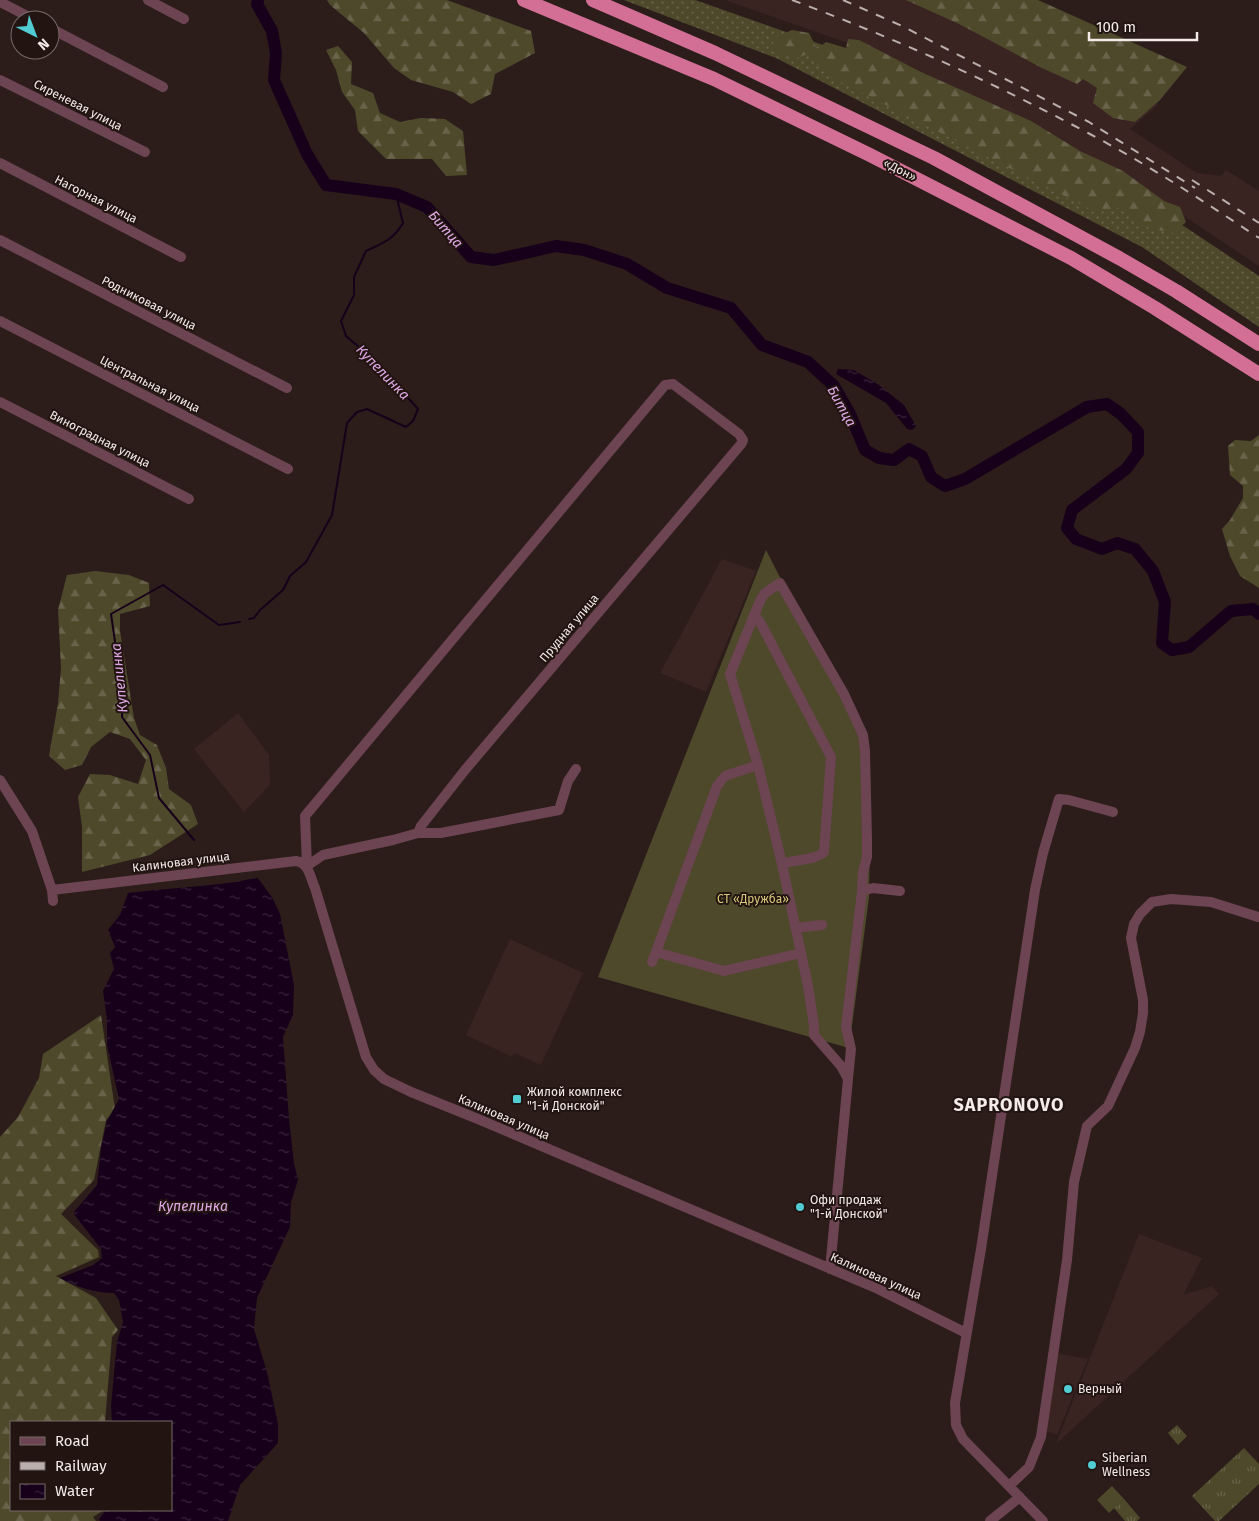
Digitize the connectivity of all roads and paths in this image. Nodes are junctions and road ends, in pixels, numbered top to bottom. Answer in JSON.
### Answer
{"nodes":[{"id":1,"x":148,"y":0,"type":"edge"},
{"id":2,"x":524,"y":0,"type":"edge"},
{"id":3,"x":592,"y":0,"type":"edge"},
{"id":4,"x":0,"y":2,"type":"edge"},
{"id":5,"x":16,"y":10,"type":"edge"},
{"id":6,"x":184,"y":19,"type":"dead end"},
{"id":7,"x":60,"y":33,"type":"edge"},
{"id":8,"x":0,"y":80,"type":"edge"},
{"id":9,"x":163,"y":87,"type":"dead end"},
{"id":10,"x":145,"y":152,"type":"dead end"},
{"id":11,"x":0,"y":163,"type":"edge"},
{"id":12,"x":0,"y":240,"type":"edge"},
{"id":13,"x":181,"y":257,"type":"dead end"},
{"id":14,"x":0,"y":322,"type":"edge"},
{"id":15,"x":1259,"y":344,"type":"edge"},
{"id":16,"x":1259,"y":374,"type":"edge"},
{"id":17,"x":287,"y":388,"type":"dead end"},
{"id":18,"x":0,"y":402,"type":"edge"},
{"id":19,"x":288,"y":469,"type":"dead end"},
{"id":20,"x":189,"y":499,"type":"dead end"},
{"id":21,"x":754,"y":615,"type":"junction"},
{"id":22,"x":758,"y":765,"type":"junction"},
{"id":23,"x":576,"y":769,"type":"dead end"},
{"id":24,"x":0,"y":780,"type":"edge"},
{"id":25,"x":1113,"y":812,"type":"dead end"},
{"id":26,"x":418,"y":832,"type":"junction"},
{"id":27,"x":782,"y":864,"type":"junction"},
{"id":28,"x":307,"y":866,"type":"junction"},
{"id":29,"x":52,"y":890,"type":"junction"},
{"id":30,"x":862,"y":891,"type":"junction"},
{"id":31,"x":900,"y":892,"type":"dead end"},
{"id":32,"x":53,"y":901,"type":"dead end"},
{"id":33,"x":1258,"y":917,"type":"edge"},
{"id":34,"x":822,"y":925,"type":"dead end"},
{"id":35,"x":795,"y":928,"type":"junction"},
{"id":36,"x":656,"y":952,"type":"junction"},
{"id":37,"x":801,"y":953,"type":"junction"},
{"id":38,"x":652,"y":962,"type":"dead end"},
{"id":39,"x":848,"y":1079,"type":"junction"},
{"id":40,"x":830,"y":1269,"type":"junction"},
{"id":41,"x":966,"y":1334,"type":"junction"},
{"id":42,"x":1009,"y":1486,"type":"junction"},
{"id":43,"x":1020,"y":1497,"type":"junction"},
{"id":44,"x":990,"y":1521,"type":"edge"},
{"id":45,"x":1043,"y":1521,"type":"edge"}],
"edges":[{"from":1,"to":6,"type":"street"},
{"from":2,"to":16,"type":"highway","name":"«Дон»"},
{"from":3,"to":15,"type":"highway","name":"«Дон»"},
{"from":4,"to":5,"type":"street"},
{"from":7,"to":9,"type":"street"},
{"from":8,"to":10,"type":"street","name":"Сиреневая улица"},
{"from":11,"to":13,"type":"street","name":"Нагорная улица"},
{"from":12,"to":17,"type":"street","name":"Родниковая улица"},
{"from":14,"to":19,"type":"street","name":"Центральная улица"},
{"from":18,"to":20,"type":"street","name":"Виноградная улица"},
{"from":21,"to":22,"type":"street"},
{"from":21,"to":27,"type":"street"},
{"from":21,"to":30,"type":"street"},
{"from":22,"to":27,"type":"street"},
{"from":22,"to":36,"type":"street"},
{"from":23,"to":26,"type":"street"},
{"from":24,"to":29,"type":"street"},
{"from":25,"to":41,"type":"street"},
{"from":26,"to":28,"type":"street"},
{"from":26,"to":28,"type":"street","name":"Прудная улица"},
{"from":27,"to":35,"type":"street"},
{"from":28,"to":29,"type":"street","name":"Калиновая улица"},
{"from":28,"to":40,"type":"street","name":"Калиновая улица"},
{"from":29,"to":32,"type":"street"},
{"from":30,"to":31,"type":"street"},
{"from":30,"to":39,"type":"street"},
{"from":33,"to":42,"type":"street"},
{"from":34,"to":35,"type":"street"},
{"from":35,"to":37,"type":"street"},
{"from":36,"to":37,"type":"street"},
{"from":36,"to":38,"type":"street"},
{"from":37,"to":39,"type":"street"},
{"from":39,"to":40,"type":"street"},
{"from":40,"to":41,"type":"street","name":"Калиновая улица"},
{"from":41,"to":42,"type":"street"},
{"from":42,"to":43,"type":"street"},
{"from":43,"to":44,"type":"street"},
{"from":43,"to":45,"type":"street"}]}
